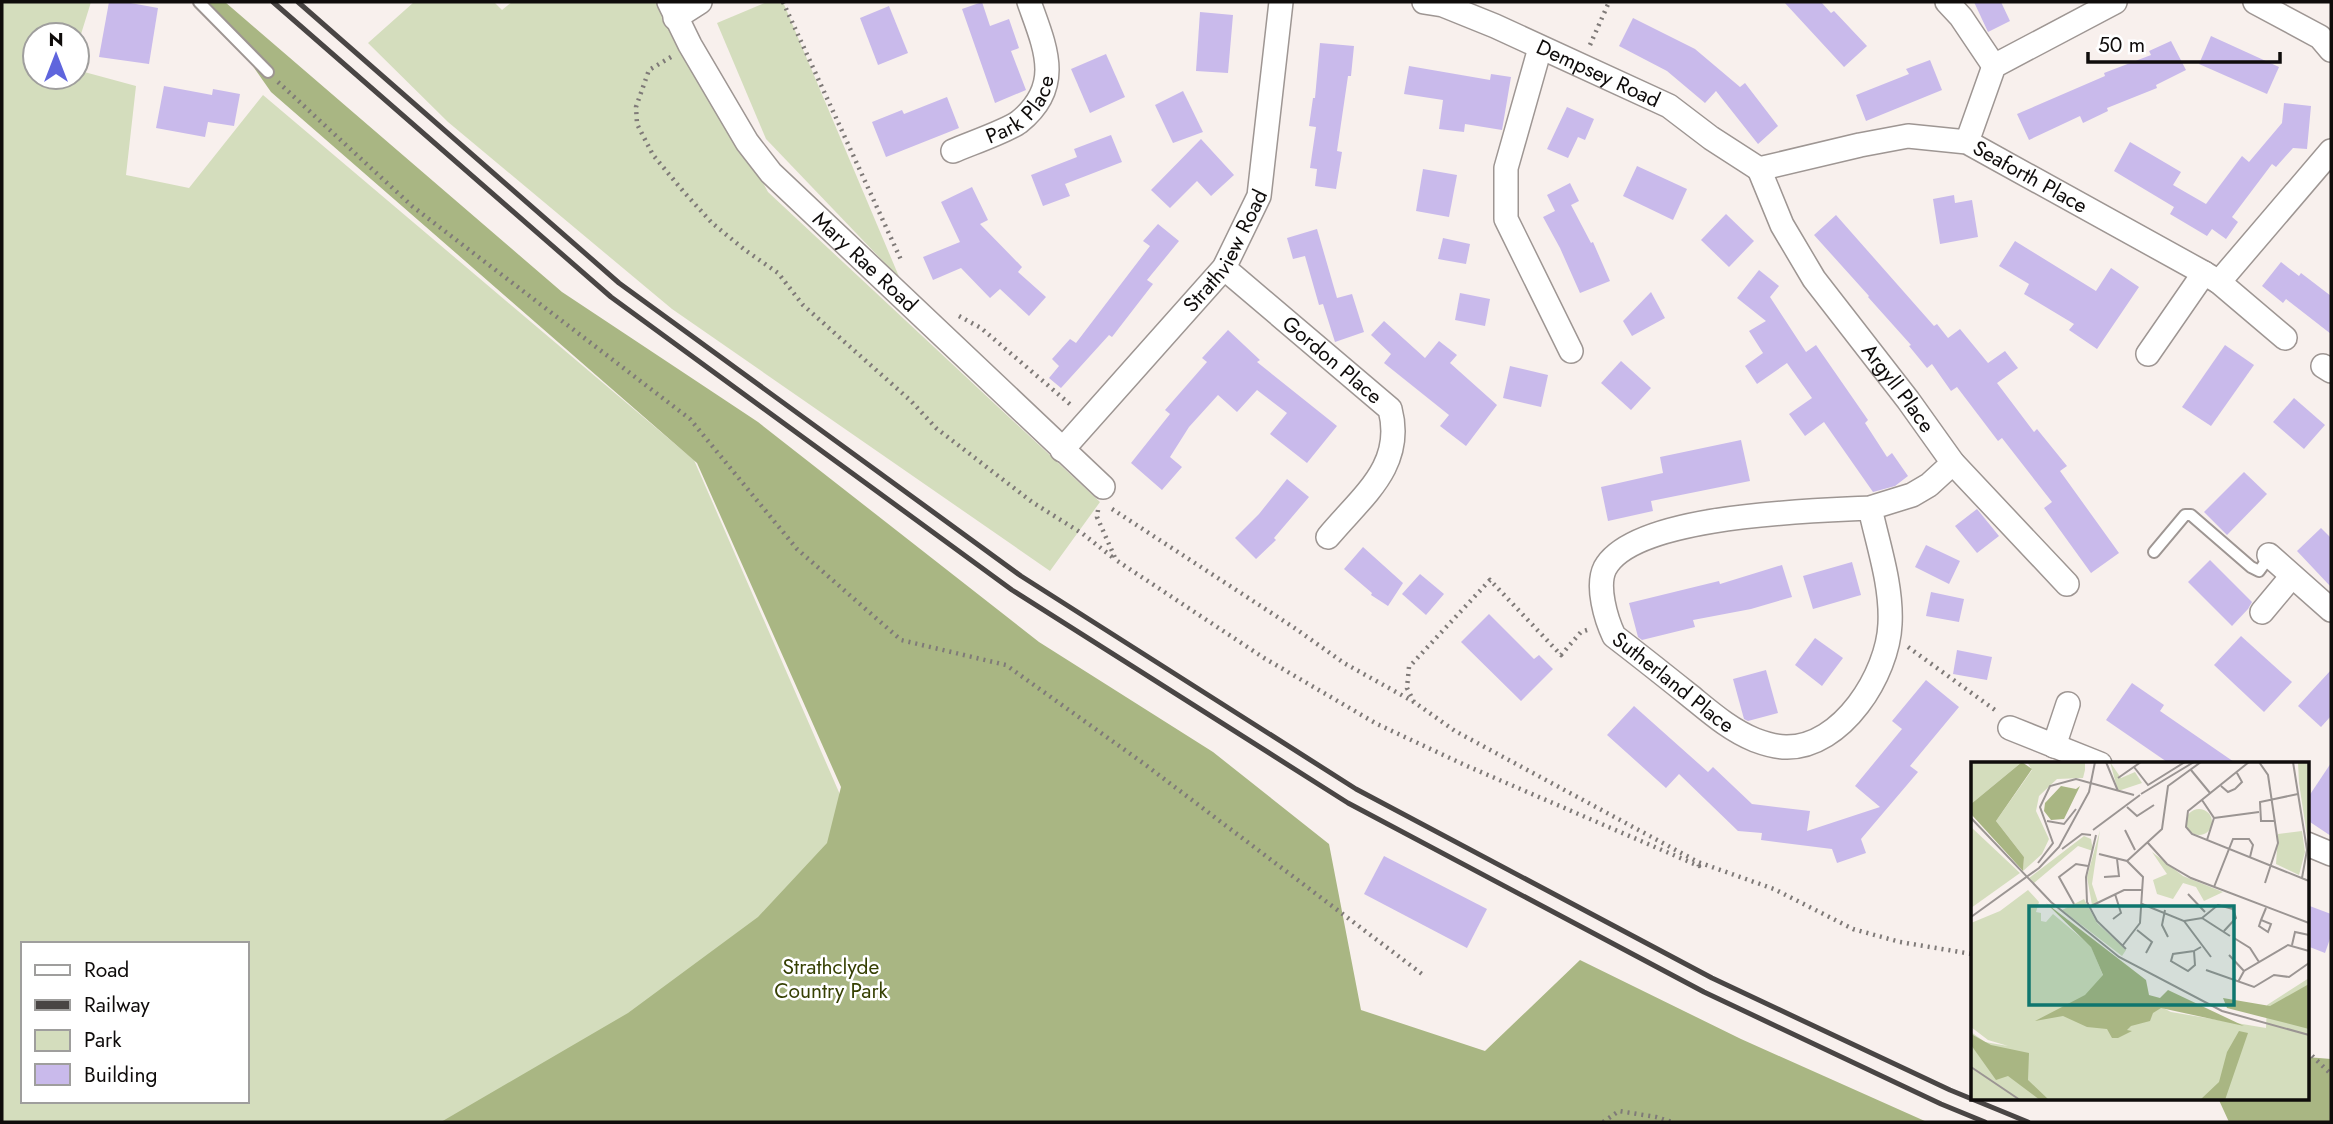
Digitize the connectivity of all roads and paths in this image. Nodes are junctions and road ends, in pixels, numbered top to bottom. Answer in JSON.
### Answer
{"nodes":[{"id":1,"x":199,"y":2,"type":"edge"},
{"id":2,"x":700,"y":2,"type":"edge"},
{"id":3,"x":783,"y":2,"type":"edge"},
{"id":4,"x":1029,"y":2,"type":"edge"},
{"id":5,"x":1281,"y":2,"type":"edge"},
{"id":6,"x":1424,"y":2,"type":"edge"},
{"id":7,"x":1609,"y":2,"type":"edge"},
{"id":8,"x":1947,"y":2,"type":"edge"},
{"id":9,"x":2115,"y":2,"type":"edge"},
{"id":10,"x":2255,"y":2,"type":"edge"},
{"id":11,"x":672,"y":10,"type":"edge"},
{"id":12,"x":690,"y":45,"type":"junction"},
{"id":13,"x":1540,"y":48,"type":"junction"},
{"id":14,"x":2331,"y":50,"type":"edge"},
{"id":15,"x":1581,"y":65,"type":"junction"},
{"id":16,"x":1994,"y":66,"type":"junction"},
{"id":17,"x":268,"y":72,"type":"joint"},
{"id":18,"x":1967,"y":142,"type":"junction"},
{"id":19,"x":2331,"y":150,"type":"edge"},
{"id":20,"x":953,"y":151,"type":"dead end"},
{"id":21,"x":1759,"y":170,"type":"junction"},
{"id":22,"x":902,"y":264,"type":"dead end"},
{"id":23,"x":1224,"y":268,"type":"junction"},
{"id":24,"x":2211,"y":278,"type":"junction"},
{"id":25,"x":949,"y":311,"type":"dead end"},
{"id":26,"x":2285,"y":338,"type":"dead end"},
{"id":27,"x":1571,"y":351,"type":"dead end"},
{"id":28,"x":2148,"y":354,"type":"dead end"},
{"id":29,"x":1089,"y":420,"type":"junction"},
{"id":30,"x":1062,"y":450,"type":"junction"},
{"id":31,"x":1954,"y":464,"type":"junction"},
{"id":32,"x":1101,"y":495,"type":"junction"},
{"id":33,"x":1870,"y":508,"type":"junction"},
{"id":34,"x":1328,"y":537,"type":"dead end"},
{"id":35,"x":2154,"y":552,"type":"dead end"},
{"id":36,"x":2270,"y":555,"type":"joint"},
{"id":37,"x":1116,"y":560,"type":"junction"},
{"id":38,"x":2292,"y":576,"type":"junction"},
{"id":39,"x":2067,"y":584,"type":"dead end"},
{"id":40,"x":2331,"y":610,"type":"edge"},
{"id":41,"x":2262,"y":612,"type":"dead end"},
{"id":42,"x":1608,"y":623,"type":"junction"},
{"id":43,"x":1888,"y":640,"type":"junction"},
{"id":44,"x":1414,"y":702,"type":"junction"},
{"id":45,"x":2068,"y":704,"type":"dead end"},
{"id":46,"x":2010,"y":728,"type":"joint"},
{"id":47,"x":2054,"y":746,"type":"junction"},
{"id":48,"x":2095,"y":762,"type":"edge"},
{"id":49,"x":2308,"y":844,"type":"edge"},
{"id":50,"x":2331,"y":854,"type":"edge"},
{"id":51,"x":1699,"y":862,"type":"junction"},
{"id":52,"x":1971,"y":954,"type":"edge"},
{"id":53,"x":1422,"y":974,"type":"dead end"},
{"id":54,"x":2308,"y":1052,"type":"edge"},
{"id":55,"x":2331,"y":1074,"type":"edge"},
{"id":56,"x":1603,"y":1122,"type":"edge"},
{"id":57,"x":1672,"y":1122,"type":"edge"}],
"edges":[{"from":1,"to":17,"type":"lane"},
{"from":2,"to":11,"type":"street"},
{"from":3,"to":22,"type":"path"},
{"from":4,"to":20,"type":"street","name":"Park Place"},
{"from":5,"to":23,"type":"street","name":"Strathview Road"},
{"from":6,"to":13,"type":"street","name":"Dempsey Road"},
{"from":7,"to":15,"type":"path"},
{"from":8,"to":16,"type":"street"},
{"from":9,"to":16,"type":"street"},
{"from":10,"to":14,"type":"street"},
{"from":11,"to":12,"type":"street","name":"Mary Rae Road"},
{"from":12,"to":30,"type":"street","name":"Mary Rae Road"},
{"from":12,"to":37,"type":"path"},
{"from":13,"to":15,"type":"street","name":"Dempsey Road"},
{"from":13,"to":27,"type":"street"},
{"from":15,"to":21,"type":"street","name":"Dempsey Road"},
{"from":16,"to":18,"type":"street"},
{"from":17,"to":53,"type":"path"},
{"from":18,"to":21,"type":"street","name":"Seaforth Place"},
{"from":18,"to":24,"type":"street","name":"Seaforth Place"},
{"from":19,"to":24,"type":"street"},
{"from":21,"to":31,"type":"street","name":"Argyll Place"},
{"from":23,"to":29,"type":"street","name":"Strathview Road"},
{"from":23,"to":34,"type":"street","name":"Gordon Place"},
{"from":24,"to":26,"type":"street","name":"Seaforth Place"},
{"from":24,"to":28,"type":"street"},
{"from":25,"to":29,"type":"path"},
{"from":29,"to":30,"type":"street","name":"Strathview Road"},
{"from":30,"to":32,"type":"street","name":"Mary Rae Road"},
{"from":31,"to":33,"type":"street","name":"Sutherland Place"},
{"from":31,"to":39,"type":"street","name":"Argyll Place"},
{"from":32,"to":37,"type":"path"},
{"from":32,"to":44,"type":"path"},
{"from":33,"to":42,"type":"street","name":"Sutherland Place"},
{"from":33,"to":43,"type":"street","name":"Sutherland Place"},
{"from":35,"to":36,"type":"lane"},
{"from":36,"to":38,"type":"street"},
{"from":37,"to":51,"type":"path"},
{"from":38,"to":40,"type":"street"},
{"from":38,"to":41,"type":"street"},
{"from":42,"to":43,"type":"street","name":"Sutherland Place"},
{"from":42,"to":44,"type":"path"},
{"from":43,"to":46,"type":"path"},
{"from":44,"to":51,"type":"path"},
{"from":45,"to":47,"type":"street"},
{"from":46,"to":47,"type":"street"},
{"from":47,"to":48,"type":"street"},
{"from":49,"to":50,"type":"street"},
{"from":51,"to":52,"type":"path"},
{"from":54,"to":55,"type":"path"},
{"from":56,"to":57,"type":"path"}]}
